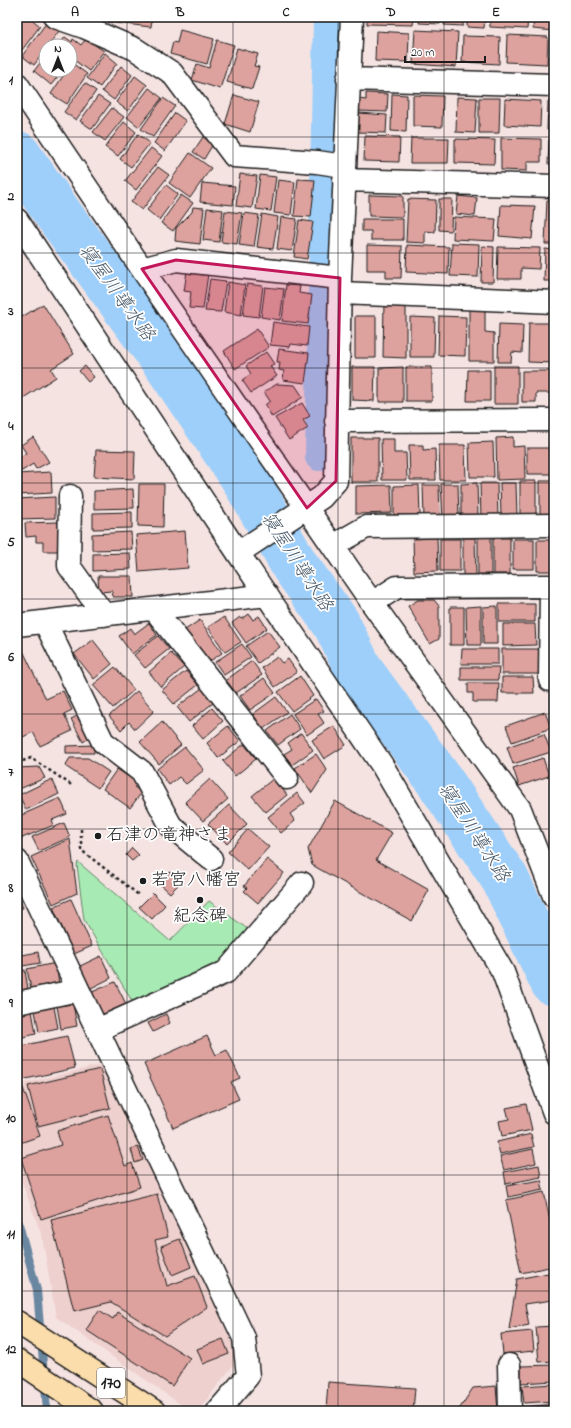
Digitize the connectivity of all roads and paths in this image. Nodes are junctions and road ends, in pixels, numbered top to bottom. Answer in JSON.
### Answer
{"nodes":[{"id":1,"x":55,"y":17,"type":"edge"},
{"id":2,"x":352,"y":17,"type":"edge"},
{"id":3,"x":85,"y":22,"type":"edge"},
{"id":4,"x":348,"y":79,"type":"junction"},
{"id":5,"x":17,"y":84,"type":"edge"},
{"id":6,"x":554,"y":85,"type":"edge"},
{"id":7,"x":344,"y":173,"type":"junction"},
{"id":8,"x":554,"y":186,"type":"edge"},
{"id":9,"x":17,"y":220,"type":"edge"},
{"id":10,"x":142,"y":269,"type":"junction"},
{"id":11,"x":331,"y":281,"type":"junction"},
{"id":12,"x":554,"y":302,"type":"edge"},
{"id":13,"x":554,"y":420,"type":"edge"},
{"id":14,"x":336,"y":421,"type":"junction"},
{"id":15,"x":70,"y":496,"type":"dead end"},
{"id":16,"x":304,"y":509,"type":"junction"},
{"id":17,"x":554,"y":525,"type":"edge"},
{"id":18,"x":334,"y":546,"type":"junction"},
{"id":19,"x":242,"y":551,"type":"junction"},
{"id":20,"x":552,"y":586,"type":"edge"},
{"id":21,"x":268,"y":595,"type":"junction"},
{"id":22,"x":372,"y":603,"type":"junction"},
{"id":23,"x":154,"y":609,"type":"junction"},
{"id":24,"x":104,"y":614,"type":"junction"},
{"id":25,"x":45,"y":622,"type":"junction"},
{"id":26,"x":17,"y":625,"type":"edge"},
{"id":27,"x":550,"y":680,"type":"dead end"},
{"id":28,"x":17,"y":763,"type":"edge"},
{"id":29,"x":287,"y":778,"type":"dead end"},
{"id":30,"x":73,"y":786,"type":"dead end"},
{"id":31,"x":81,"y":829,"type":"dead end"},
{"id":32,"x":211,"y":859,"type":"dead end"},
{"id":33,"x":17,"y":860,"type":"edge"},
{"id":34,"x":302,"y":882,"type":"dead end"},
{"id":35,"x":553,"y":890,"type":"edge"},
{"id":36,"x":140,"y":896,"type":"dead end"},
{"id":37,"x":78,"y":990,"type":"junction"},
{"id":38,"x":17,"y":1003,"type":"edge"},
{"id":39,"x":97,"y":1030,"type":"junction"},
{"id":40,"x":554,"y":1113,"type":"edge"},
{"id":41,"x":17,"y":1322,"type":"edge"},
{"id":42,"x":20,"y":1362,"type":"edge"},
{"id":43,"x":509,"y":1365,"type":"dead end"},
{"id":44,"x":92,"y":1411,"type":"edge"},
{"id":45,"x":154,"y":1411,"type":"edge"},
{"id":46,"x":218,"y":1411,"type":"edge"},
{"id":47,"x":510,"y":1411,"type":"edge"}],
"edges":[{"from":1,"to":3,"type":"street"},
{"from":2,"to":4,"type":"street"},
{"from":3,"to":7,"type":"street"},
{"from":4,"to":6,"type":"street"},
{"from":4,"to":7,"type":"street"},
{"from":5,"to":10,"type":"street"},
{"from":7,"to":8,"type":"street"},
{"from":7,"to":11,"type":"street"},
{"from":9,"to":19,"type":"street"},
{"from":10,"to":11,"type":"street"},
{"from":10,"to":16,"type":"street"},
{"from":11,"to":12,"type":"street"},
{"from":11,"to":14,"type":"street"},
{"from":13,"to":14,"type":"street"},
{"from":14,"to":16,"type":"street"},
{"from":15,"to":24,"type":"street"},
{"from":16,"to":18,"type":"street"},
{"from":16,"to":19,"type":"street"},
{"from":17,"to":18,"type":"street"},
{"from":18,"to":22,"type":"street"},
{"from":19,"to":21,"type":"street"},
{"from":20,"to":22,"type":"street"},
{"from":20,"to":27,"type":"street"},
{"from":21,"to":23,"type":"street"},
{"from":21,"to":40,"type":"street"},
{"from":22,"to":35,"type":"street"},
{"from":23,"to":24,"type":"street"},
{"from":23,"to":29,"type":"street"},
{"from":24,"to":25,"type":"street"},
{"from":25,"to":26,"type":"street"},
{"from":25,"to":32,"type":"street"},
{"from":28,"to":30,"type":"path"},
{"from":31,"to":36,"type":"path"},
{"from":33,"to":37,"type":"street"},
{"from":34,"to":39,"type":"street"},
{"from":37,"to":38,"type":"street"},
{"from":37,"to":39,"type":"street"},
{"from":39,"to":46,"type":"street"},
{"from":41,"to":45,"type":"highway","number":"170"},
{"from":42,"to":44,"type":"highway","number":"170"},
{"from":43,"to":47,"type":"street"}]}
